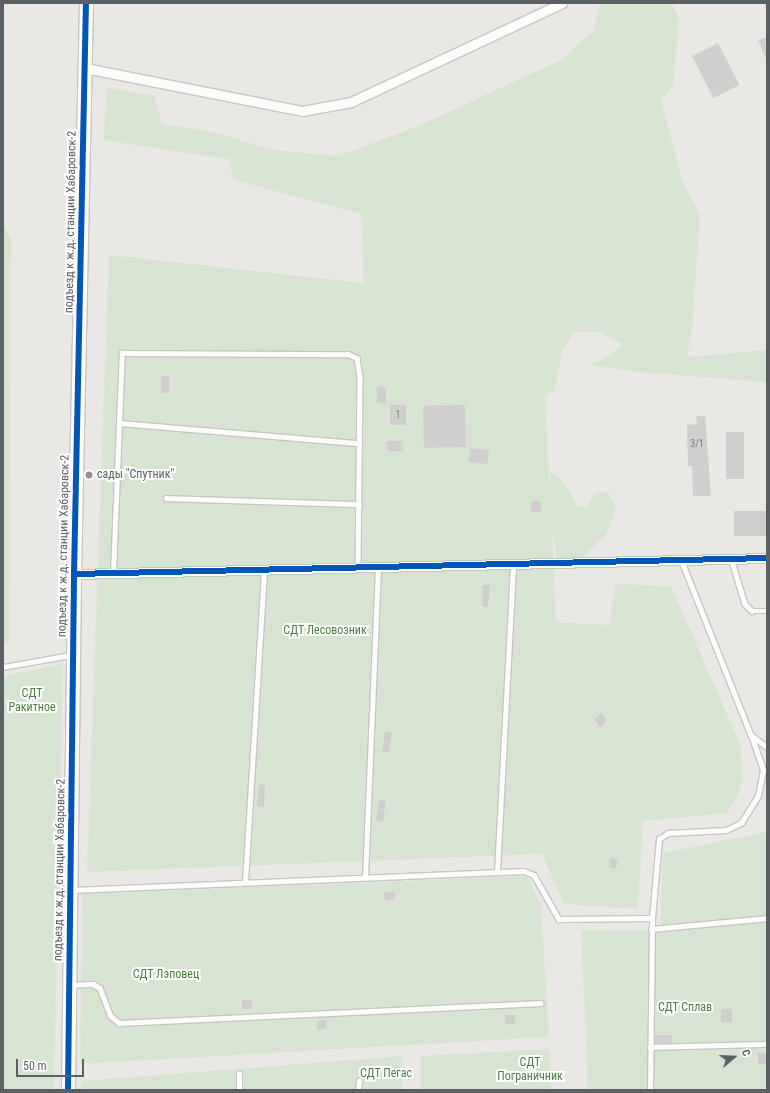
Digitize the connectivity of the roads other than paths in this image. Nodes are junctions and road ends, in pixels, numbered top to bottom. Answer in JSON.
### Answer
{"nodes":[{"id":1,"x":86,"y":3,"type":"edge"},
{"id":2,"x":562,"y":3,"type":"edge"},
{"id":3,"x":85,"y":68,"type":"junction"},
{"id":4,"x":119,"y":423,"type":"junction"},
{"id":5,"x":359,"y":443,"type":"junction"},
{"id":6,"x":166,"y":498,"type":"dead end"},
{"id":7,"x":359,"y":504,"type":"junction"},
{"id":8,"x":731,"y":558,"type":"junction"},
{"id":9,"x":767,"y":558,"type":"edge"},
{"id":10,"x":681,"y":559,"type":"junction"},
{"id":11,"x":513,"y":563,"type":"junction"},
{"id":12,"x":378,"y":566,"type":"junction"},
{"id":13,"x":358,"y":567,"type":"junction"},
{"id":14,"x":264,"y":569,"type":"junction"},
{"id":15,"x":113,"y":573,"type":"junction"},
{"id":16,"x":74,"y":574,"type":"junction"},
{"id":17,"x":767,"y":611,"type":"edge"},
{"id":18,"x":73,"y":655,"type":"junction"},
{"id":19,"x":3,"y":666,"type":"edge"},
{"id":20,"x":751,"y":735,"type":"junction"},
{"id":21,"x":767,"y":747,"type":"edge"},
{"id":22,"x":497,"y":872,"type":"junction"},
{"id":23,"x":365,"y":878,"type":"junction"},
{"id":24,"x":245,"y":882,"type":"junction"},
{"id":25,"x":71,"y":890,"type":"junction"},
{"id":26,"x":652,"y":918,"type":"junction"},
{"id":27,"x":767,"y":918,"type":"edge"},
{"id":28,"x":651,"y":929,"type":"junction"},
{"id":29,"x":70,"y":985,"type":"junction"},
{"id":30,"x":541,"y":1003,"type":"dead end"},
{"id":31,"x":767,"y":1044,"type":"edge"},
{"id":32,"x":650,"y":1047,"type":"junction"},
{"id":33,"x":239,"y":1074,"type":"dead end"},
{"id":34,"x":359,"y":1081,"type":"dead end"},
{"id":35,"x":68,"y":1090,"type":"edge"},
{"id":36,"x":239,"y":1090,"type":"edge"},
{"id":37,"x":358,"y":1090,"type":"edge"},
{"id":38,"x":650,"y":1090,"type":"edge"}],
"edges":[{"from":1,"to":3,"type":"street","name":"подъезд к ж.д. станции Хабаровск-2"},
{"from":2,"to":3,"type":"street"},
{"from":3,"to":16,"type":"street","name":"подъезд к ж.д. станции Хабаровск-2"},
{"from":4,"to":5,"type":"lane"},
{"from":4,"to":5,"type":"lane"},
{"from":4,"to":15,"type":"lane"},
{"from":5,"to":7,"type":"lane"},
{"from":6,"to":7,"type":"lane"},
{"from":7,"to":13,"type":"lane"},
{"from":8,"to":9,"type":"street"},
{"from":8,"to":10,"type":"street"},
{"from":8,"to":17,"type":"lane"},
{"from":10,"to":11,"type":"street"},
{"from":10,"to":20,"type":"lane"},
{"from":11,"to":12,"type":"street"},
{"from":11,"to":22,"type":"lane"},
{"from":12,"to":13,"type":"street"},
{"from":12,"to":23,"type":"lane"},
{"from":13,"to":14,"type":"street"},
{"from":14,"to":15,"type":"street"},
{"from":14,"to":24,"type":"lane"},
{"from":15,"to":16,"type":"street"},
{"from":16,"to":18,"type":"street","name":"подъезд к ж.д. станции Хабаровск-2"},
{"from":18,"to":19,"type":"lane"},
{"from":18,"to":25,"type":"street","name":"подъезд к ж.д. станции Хабаровск-2"},
{"from":20,"to":21,"type":"lane"},
{"from":20,"to":26,"type":"lane"},
{"from":22,"to":23,"type":"lane"},
{"from":22,"to":26,"type":"lane"},
{"from":23,"to":24,"type":"lane"},
{"from":24,"to":25,"type":"lane"},
{"from":25,"to":29,"type":"street","name":"подъезд к ж.д. станции Хабаровск-2"},
{"from":26,"to":28,"type":"lane"},
{"from":27,"to":28,"type":"lane"},
{"from":28,"to":32,"type":"lane"},
{"from":29,"to":30,"type":"lane"},
{"from":29,"to":35,"type":"street","name":"подъезд к ж.д. станции Хабаровск-2"},
{"from":31,"to":32,"type":"lane"},
{"from":32,"to":38,"type":"lane"},
{"from":33,"to":36,"type":"lane"},
{"from":34,"to":37,"type":"lane"}]}
